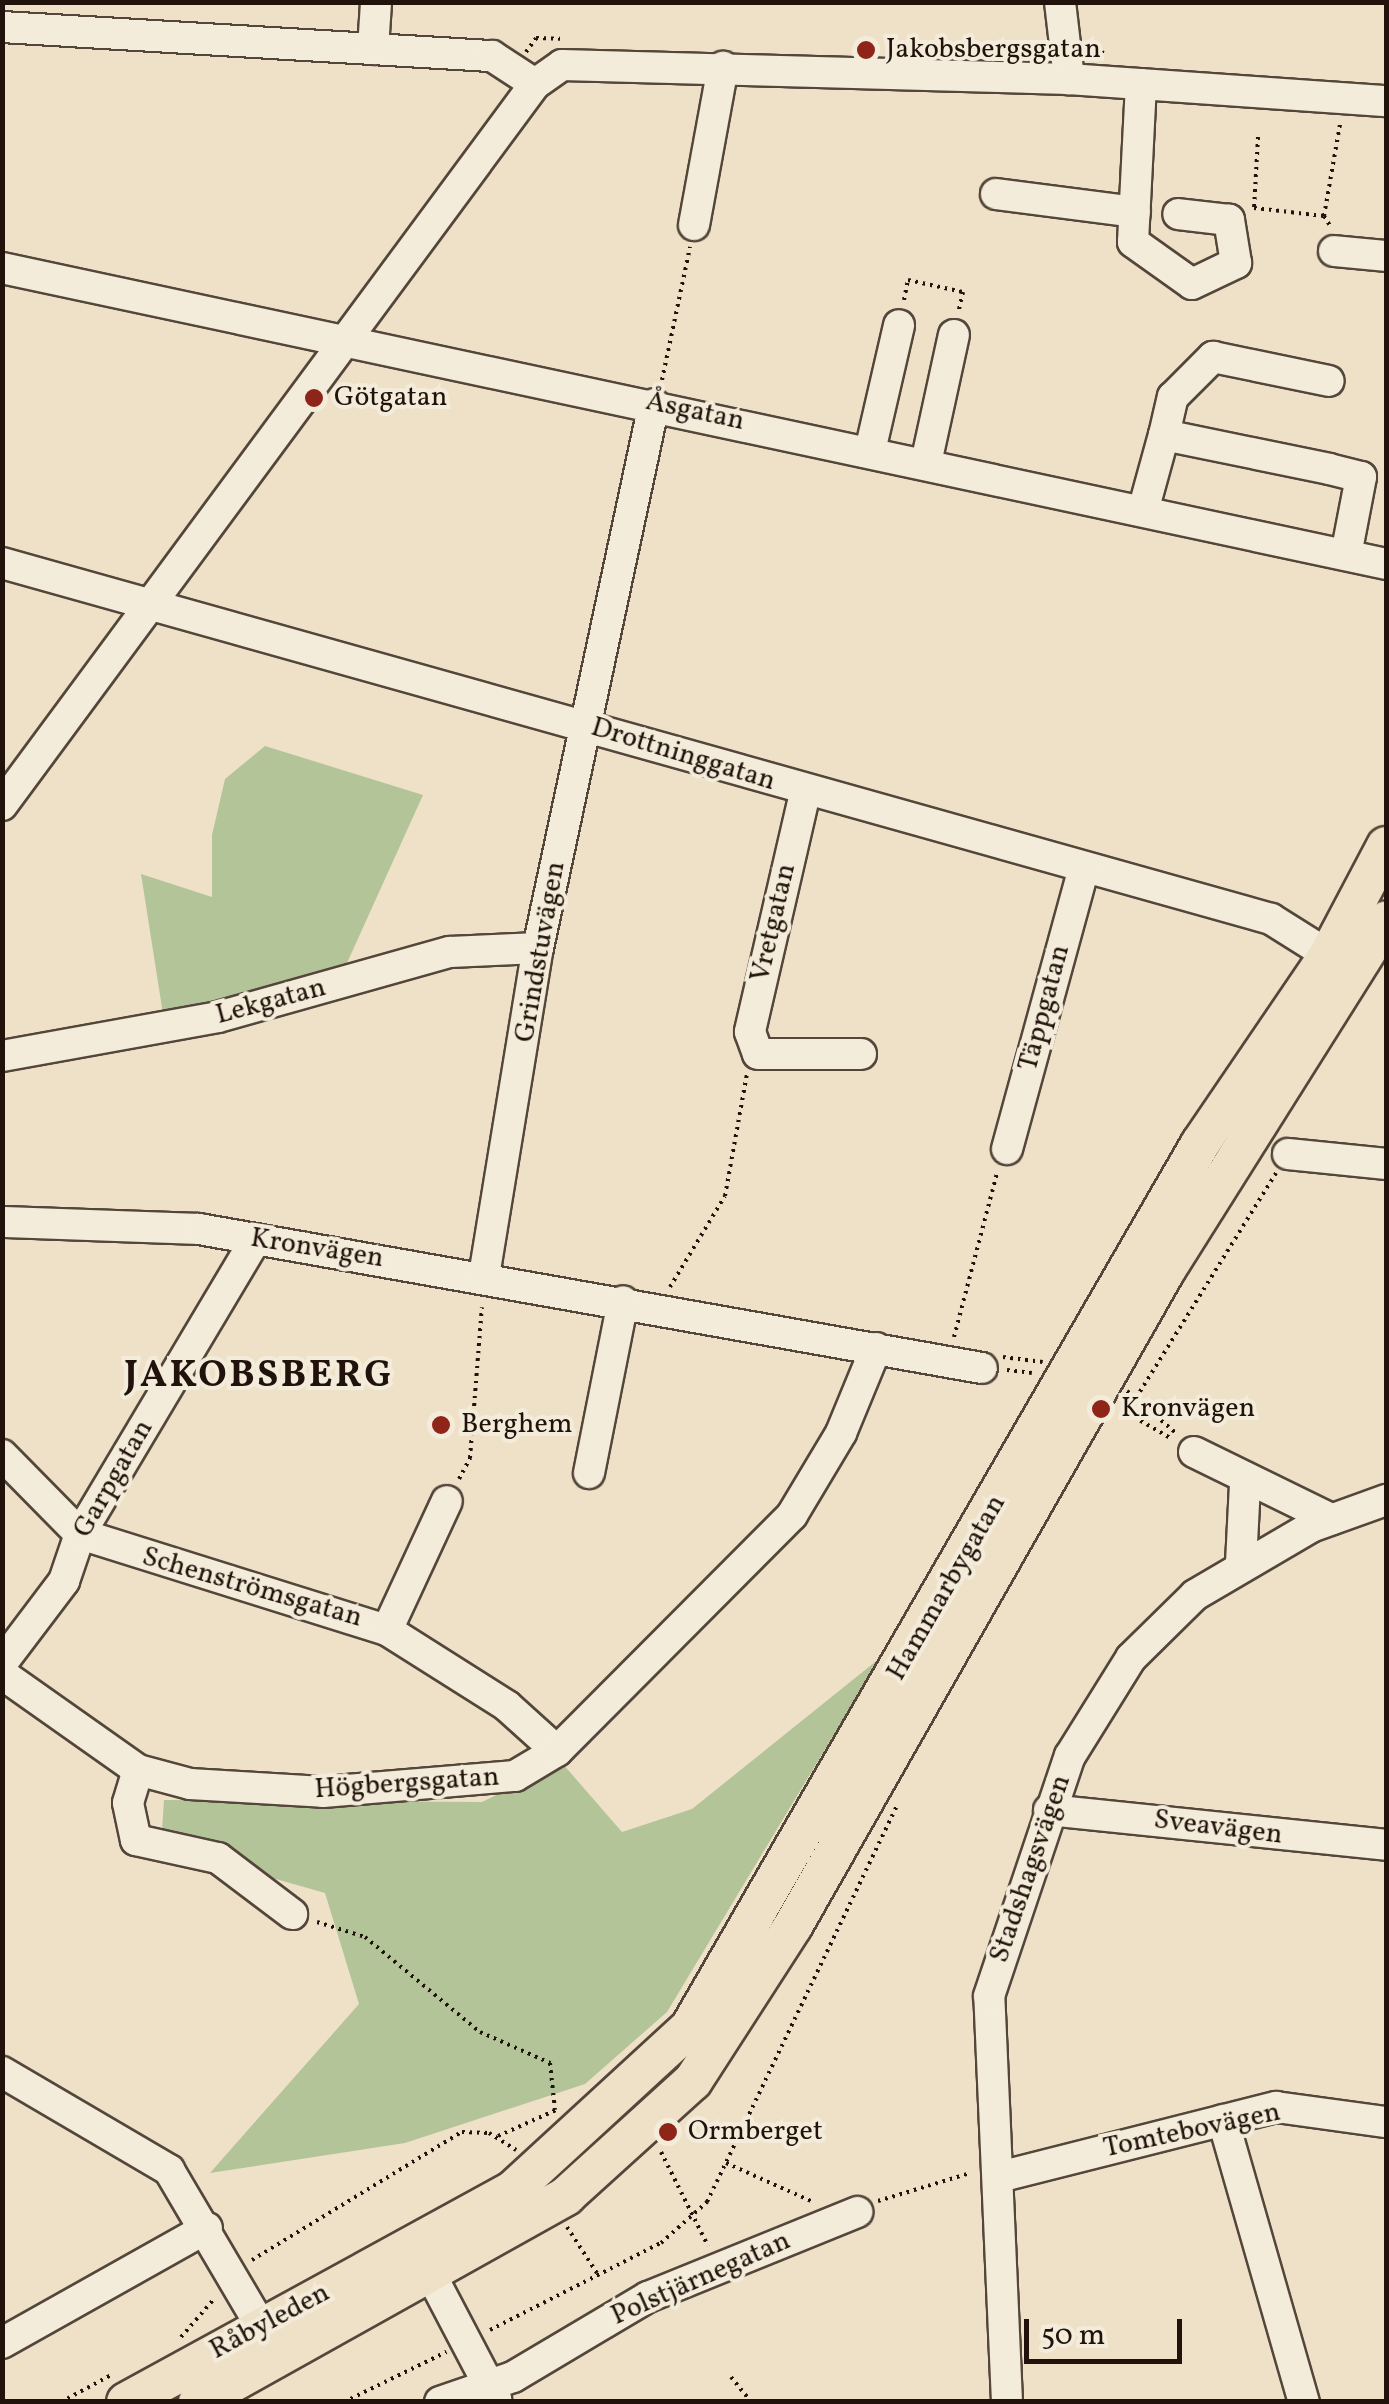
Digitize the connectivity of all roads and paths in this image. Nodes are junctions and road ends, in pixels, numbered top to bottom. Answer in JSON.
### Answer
{"nodes":[{"id":1,"x":376,"y":2,"type":"edge"},
{"id":2,"x":1060,"y":2,"type":"edge"},
{"id":3,"x":2,"y":26,"type":"edge"},
{"id":4,"x":373,"y":49,"type":"junction"},
{"id":5,"x":723,"y":67,"type":"junction"},
{"id":6,"x":1069,"y":79,"type":"junction"},
{"id":7,"x":536,"y":84,"type":"junction"},
{"id":8,"x":1141,"y":84,"type":"junction"},
{"id":9,"x":1386,"y":101,"type":"edge"},
{"id":10,"x":1342,"y":114,"type":"dead end"},
{"id":11,"x":1258,"y":137,"type":"dead end"},
{"id":12,"x":996,"y":194,"type":"dead end"},
{"id":13,"x":1135,"y":212,"type":"junction"},
{"id":14,"x":1178,"y":214,"type":"dead end"},
{"id":15,"x":1324,"y":216,"type":"junction"},
{"id":16,"x":694,"y":224,"type":"joint"},
{"id":17,"x":1341,"y":251,"type":"joint"},
{"id":18,"x":1386,"y":256,"type":"edge"},
{"id":19,"x":2,"y":268,"type":"edge"},
{"id":20,"x":899,"y":325,"type":"joint"},
{"id":21,"x":954,"y":335,"type":"joint"},
{"id":22,"x":350,"y":338,"type":"junction"},
{"id":23,"x":1329,"y":381,"type":"dead end"},
{"id":24,"x":654,"y":404,"type":"junction"},
{"id":25,"x":1164,"y":436,"type":"junction"},
{"id":26,"x":870,"y":451,"type":"junction"},
{"id":27,"x":926,"y":463,"type":"junction"},
{"id":28,"x":1142,"y":511,"type":"junction"},
{"id":29,"x":1346,"y":556,"type":"junction"},
{"id":30,"x":2,"y":563,"type":"edge"},
{"id":31,"x":1386,"y":564,"type":"edge"},
{"id":32,"x":151,"y":606,"type":"junction"},
{"id":33,"x":590,"y":726,"type":"junction"},
{"id":34,"x":806,"y":792,"type":"junction"},
{"id":35,"x":4,"y":798,"type":"edge"},
{"id":36,"x":1386,"y":846,"type":"edge"},
{"id":37,"x":1084,"y":868,"type":"junction"},
{"id":38,"x":1386,"y":920,"type":"edge"},
{"id":39,"x":538,"y":948,"type":"junction"},
{"id":40,"x":1340,"y":962,"type":"junction"},
{"id":41,"x":758,"y":1054,"type":"junction"},
{"id":42,"x":861,"y":1054,"type":"dead end"},
{"id":43,"x":2,"y":1056,"type":"edge"},
{"id":44,"x":1008,"y":1149,"type":"joint"},
{"id":45,"x":1288,"y":1154,"type":"joint"},
{"id":46,"x":1386,"y":1164,"type":"edge"},
{"id":47,"x":2,"y":1222,"type":"edge"},
{"id":48,"x":256,"y":1240,"type":"junction"},
{"id":49,"x":484,"y":1276,"type":"junction"},
{"id":50,"x":622,"y":1301,"type":"junction"},
{"id":51,"x":1179,"y":1306,"type":"dead end"},
{"id":52,"x":657,"y":1308,"type":"junction"},
{"id":53,"x":876,"y":1348,"type":"junction"},
{"id":54,"x":1058,"y":1356,"type":"dead end"},
{"id":55,"x":950,"y":1362,"type":"junction"},
{"id":56,"x":982,"y":1368,"type":"junction"},
{"id":57,"x":1043,"y":1374,"type":"dead end"},
{"id":58,"x":1121,"y":1404,"type":"dead end"},
{"id":59,"x":1134,"y":1416,"type":"dead end"},
{"id":60,"x":1194,"y":1452,"type":"junction"},
{"id":61,"x":2,"y":1455,"type":"edge"},
{"id":62,"x":589,"y":1474,"type":"dead end"},
{"id":63,"x":1245,"y":1482,"type":"junction"},
{"id":64,"x":1386,"y":1500,"type":"edge"},
{"id":65,"x":447,"y":1501,"type":"joint"},
{"id":66,"x":1332,"y":1519,"type":"junction"},
{"id":67,"x":80,"y":1534,"type":"junction"},
{"id":68,"x":1241,"y":1563,"type":"junction"},
{"id":69,"x":387,"y":1630,"type":"junction"},
{"id":70,"x":2,"y":1663,"type":"edge"},
{"id":71,"x":2,"y":1674,"type":"edge"},
{"id":72,"x":557,"y":1751,"type":"junction"},
{"id":73,"x":138,"y":1770,"type":"junction"},
{"id":74,"x":902,"y":1796,"type":"dead end"},
{"id":75,"x":1049,"y":1810,"type":"junction"},
{"id":76,"x":1386,"y":1845,"type":"edge"},
{"id":77,"x":292,"y":1914,"type":"joint"},
{"id":78,"x":2,"y":2072,"type":"edge"},
{"id":79,"x":568,"y":2106,"type":"dead end"},
{"id":80,"x":555,"y":2110,"type":"junction"},
{"id":81,"x":1223,"y":2120,"type":"junction"},
{"id":82,"x":1386,"y":2122,"type":"edge"},
{"id":83,"x":498,"y":2136,"type":"junction"},
{"id":84,"x":656,"y":2144,"type":"dead end"},
{"id":85,"x":522,"y":2158,"type":"dead end"},
{"id":86,"x":726,"y":2163,"type":"junction"},
{"id":87,"x":999,"y":2176,"type":"junction"},
{"id":88,"x":856,"y":2212,"type":"junction"},
{"id":89,"x":562,"y":2218,"type":"dead end"},
{"id":90,"x":694,"y":2218,"type":"junction"},
{"id":91,"x":207,"y":2228,"type":"junction"},
{"id":92,"x":423,"y":2259,"type":"junction"},
{"id":93,"x":718,"y":2268,"type":"junction"},
{"id":94,"x":234,"y":2277,"type":"junction"},
{"id":95,"x":270,"y":2341,"type":"junction"},
{"id":96,"x":2,"y":2343,"type":"edge"},
{"id":97,"x":162,"y":2348,"type":"dead end"},
{"id":98,"x":731,"y":2377,"type":"dead end"},
{"id":99,"x":127,"y":2384,"type":"edge"},
{"id":100,"x":493,"y":2393,"type":"edge"},
{"id":101,"x":61,"y":2402,"type":"edge"},
{"id":102,"x":198,"y":2402,"type":"edge"},
{"id":103,"x":440,"y":2402,"type":"edge"},
{"id":104,"x":751,"y":2402,"type":"edge"},
{"id":105,"x":1008,"y":2402,"type":"edge"},
{"id":106,"x":1304,"y":2402,"type":"edge"}],
"edges":[{"from":1,"to":4,"type":"street"},
{"from":2,"to":6,"type":"street"},
{"from":3,"to":4,"type":"street"},
{"from":4,"to":7,"type":"street"},
{"from":5,"to":6,"type":"street"},
{"from":5,"to":7,"type":"street"},
{"from":5,"to":16,"type":"street"},
{"from":6,"to":8,"type":"street"},
{"from":7,"to":22,"type":"street"},
{"from":8,"to":9,"type":"street"},
{"from":8,"to":13,"type":"street"},
{"from":10,"to":15,"type":"path"},
{"from":11,"to":15,"type":"path"},
{"from":12,"to":13,"type":"street"},
{"from":13,"to":14,"type":"street"},
{"from":15,"to":17,"type":"path"},
{"from":16,"to":24,"type":"path"},
{"from":17,"to":18,"type":"street"},
{"from":19,"to":22,"type":"street","name":"Åsgatan"},
{"from":20,"to":21,"type":"path"},
{"from":20,"to":26,"type":"street"},
{"from":21,"to":27,"type":"street"},
{"from":22,"to":24,"type":"street","name":"Åsgatan"},
{"from":22,"to":32,"type":"street"},
{"from":23,"to":25,"type":"street"},
{"from":24,"to":26,"type":"street","name":"Åsgatan"},
{"from":24,"to":33,"type":"street","name":"Grindstuvägen"},
{"from":25,"to":28,"type":"street"},
{"from":25,"to":29,"type":"street"},
{"from":26,"to":27,"type":"street","name":"Åsgatan"},
{"from":27,"to":28,"type":"street","name":"Åsgatan"},
{"from":28,"to":29,"type":"street","name":"Åsgatan"},
{"from":29,"to":31,"type":"street","name":"Åsgatan"},
{"from":30,"to":32,"type":"street","name":"Drottninggatan"},
{"from":32,"to":33,"type":"street","name":"Drottninggatan"},
{"from":32,"to":35,"type":"street"},
{"from":33,"to":34,"type":"street","name":"Drottninggatan"},
{"from":33,"to":39,"type":"street","name":"Grindstuvägen"},
{"from":34,"to":37,"type":"street","name":"Drottninggatan"},
{"from":34,"to":41,"type":"street","name":"Vretgatan"},
{"from":36,"to":40,"type":"main road","name":"Hammarbygatan"},
{"from":37,"to":40,"type":"street","name":"Drottninggatan"},
{"from":37,"to":44,"type":"street","name":"Täppgatan"},
{"from":38,"to":40,"type":"main road","name":"Hammarbygatan"},
{"from":39,"to":43,"type":"street","name":"Lekgatan"},
{"from":39,"to":49,"type":"street","name":"Grindstuvägen"},
{"from":40,"to":92,"type":"main road","name":"Hammarbygatan"},
{"from":41,"to":42,"type":"street"},
{"from":41,"to":52,"type":"path"},
{"from":44,"to":55,"type":"path"},
{"from":45,"to":46,"type":"street"},
{"from":45,"to":60,"type":"path"},
{"from":47,"to":48,"type":"street","name":"Kronvägen"},
{"from":48,"to":49,"type":"street","name":"Kronvägen"},
{"from":48,"to":67,"type":"street","name":"Garpgatan"},
{"from":49,"to":50,"type":"street","name":"Kronvägen"},
{"from":49,"to":65,"type":"path"},
{"from":50,"to":52,"type":"street","name":"Kronvägen"},
{"from":50,"to":62,"type":"street"},
{"from":51,"to":58,"type":"path"},
{"from":52,"to":53,"type":"street","name":"Kronvägen"},
{"from":53,"to":55,"type":"street","name":"Kronvägen"},
{"from":53,"to":72,"type":"street","name":"Högbergsgatan"},
{"from":54,"to":56,"type":"path"},
{"from":55,"to":56,"type":"street","name":"Kronvägen"},
{"from":56,"to":57,"type":"path"},
{"from":59,"to":60,"type":"path"},
{"from":60,"to":63,"type":"street"},
{"from":61,"to":67,"type":"street","name":"Schenströmsgatan"},
{"from":63,"to":66,"type":"street"},
{"from":63,"to":68,"type":"street"},
{"from":64,"to":66,"type":"street","name":"Stadshagsvägen"},
{"from":65,"to":69,"type":"street"},
{"from":66,"to":68,"type":"street","name":"Stadshagsvägen"},
{"from":67,"to":69,"type":"street","name":"Schenströmsgatan"},
{"from":67,"to":70,"type":"street","name":"Garpgatan"},
{"from":68,"to":75,"type":"street","name":"Stadshagsvägen"},
{"from":69,"to":72,"type":"street","name":"Schenströmsgatan"},
{"from":71,"to":73,"type":"street","name":"Högbergsgatan"},
{"from":72,"to":73,"type":"street","name":"Högbergsgatan"},
{"from":73,"to":77,"type":"street"},
{"from":74,"to":86,"type":"path"},
{"from":75,"to":76,"type":"street","name":"Sveavägen"},
{"from":75,"to":87,"type":"street","name":"Stadshagsvägen"},
{"from":77,"to":80,"type":"path"},
{"from":78,"to":91,"type":"street"},
{"from":79,"to":80,"type":"path"},
{"from":80,"to":83,"type":"path"},
{"from":81,"to":82,"type":"street","name":"Tomtebovägen"},
{"from":81,"to":87,"type":"street","name":"Tomtebovägen"},
{"from":81,"to":106,"type":"street"},
{"from":83,"to":85,"type":"path"},
{"from":83,"to":94,"type":"path"},
{"from":84,"to":90,"type":"path"},
{"from":86,"to":88,"type":"path"},
{"from":86,"to":90,"type":"path"},
{"from":87,"to":88,"type":"path"},
{"from":87,"to":105,"type":"street","name":"Stadshagsvägen"},
{"from":88,"to":93,"type":"street","name":"Polstjärnegatan"},
{"from":89,"to":90,"type":"path"},
{"from":90,"to":93,"type":"path"},
{"from":91,"to":94,"type":"street"},
{"from":91,"to":96,"type":"street"},
{"from":92,"to":95,"type":"main road","name":"Råbyleden"},
{"from":92,"to":100,"type":"street"},
{"from":93,"to":100,"type":"street","name":"Polstjärnegatan"},
{"from":94,"to":95,"type":"street"},
{"from":94,"to":97,"type":"path"},
{"from":95,"to":99,"type":"main road","name":"Råbyleden"},
{"from":95,"to":102,"type":"main road","name":"Råbyleden"},
{"from":98,"to":104,"type":"path"},
{"from":99,"to":101,"type":"path"},
{"from":100,"to":103,"type":"street","name":"Polstjärnegatan"}]}
